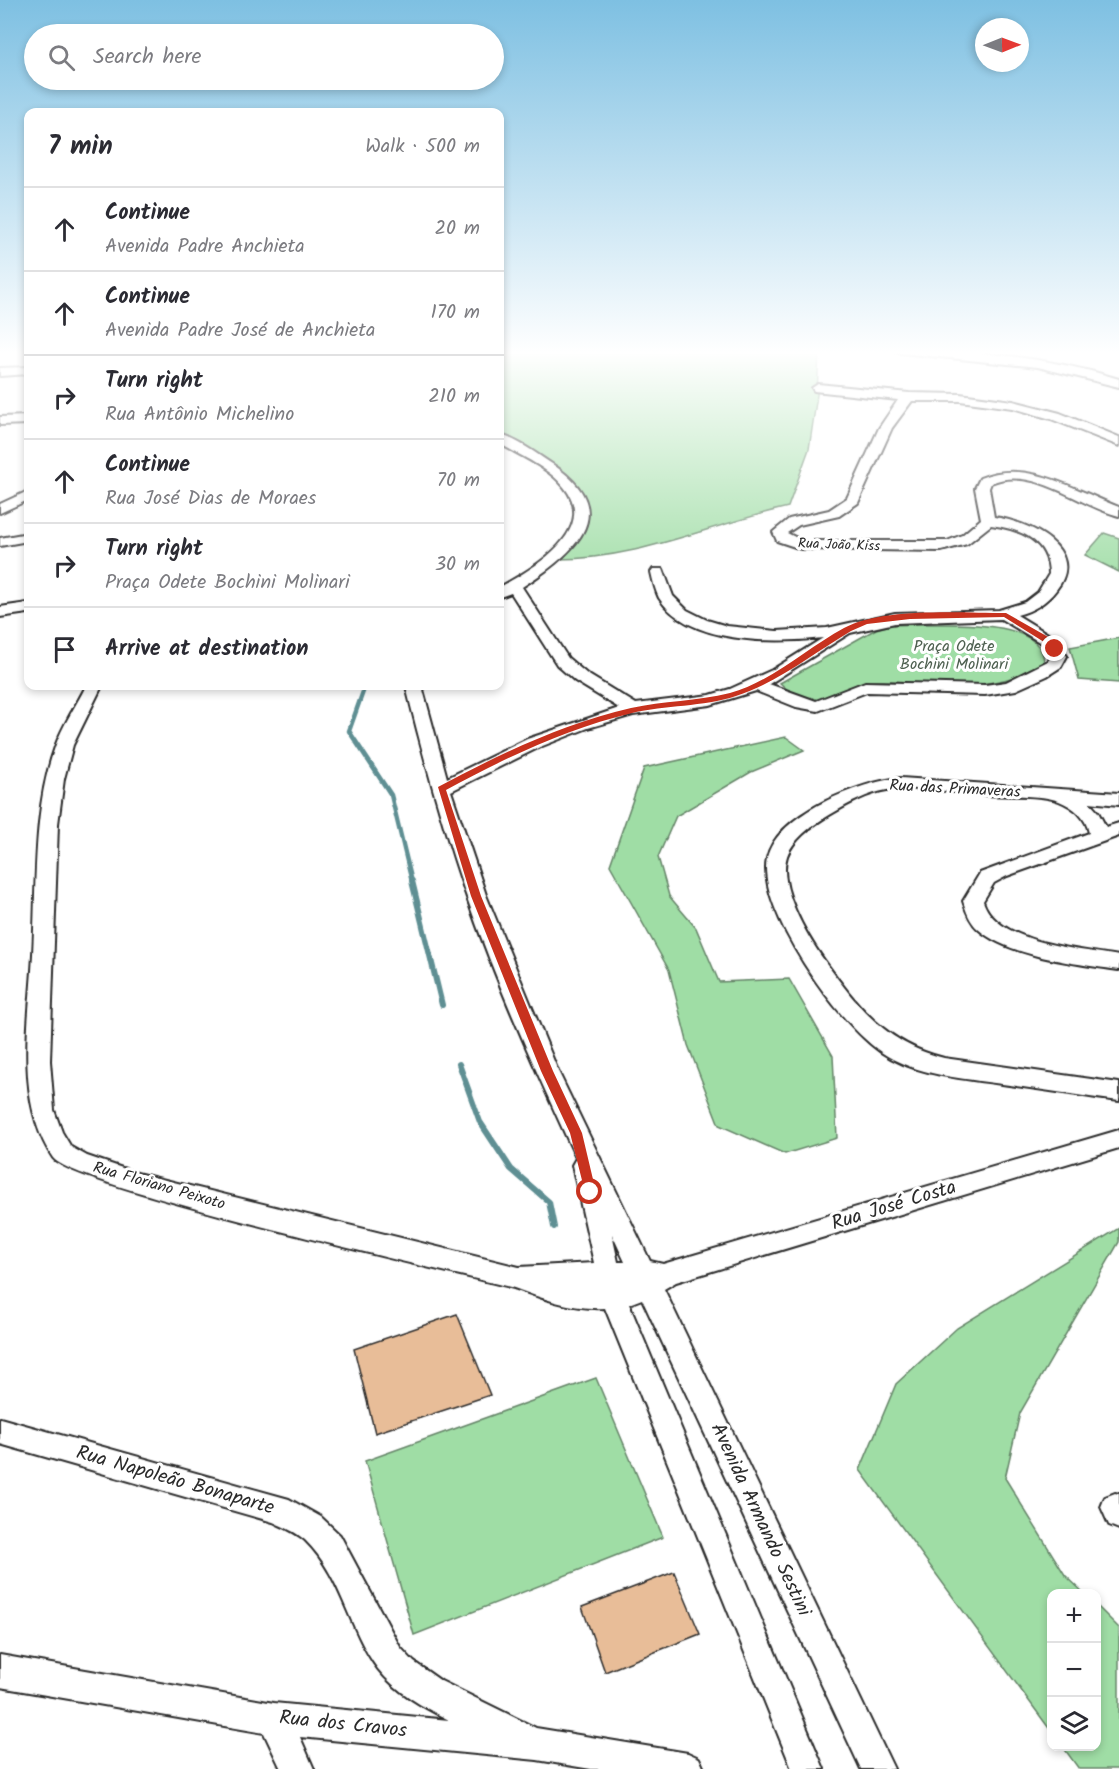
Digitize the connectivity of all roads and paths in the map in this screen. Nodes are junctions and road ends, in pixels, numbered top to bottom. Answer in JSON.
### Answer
{"nodes":[{"id":1,"x":883,"y":433,"type":"edge"},
{"id":2,"x":1096,"y":433,"type":"edge"},
{"id":3,"x":504,"y":441,"type":"edge"},
{"id":4,"x":1119,"y":442,"type":"edge"},
{"id":5,"x":24,"y":497,"type":"edge"},
{"id":6,"x":0,"y":509,"type":"edge"},
{"id":7,"x":1119,"y":512,"type":"edge"},
{"id":8,"x":988,"y":520,"type":"junction"},
{"id":9,"x":24,"y":538,"type":"edge"},
{"id":10,"x":0,"y":542,"type":"edge"},
{"id":11,"x":658,"y":572,"type":"dead end"},
{"id":12,"x":506,"y":590,"type":"edge"},
{"id":13,"x":24,"y":609,"type":"edge"},
{"id":14,"x":0,"y":612,"type":"edge"},
{"id":15,"x":1006,"y":615,"type":"junction"},
{"id":16,"x":848,"y":629,"type":"junction"},
{"id":17,"x":757,"y":685,"type":"junction"},
{"id":18,"x":92,"y":690,"type":"edge"},
{"id":19,"x":415,"y":690,"type":"edge"},
{"id":20,"x":633,"y":710,"type":"junction"},
{"id":21,"x":441,"y":789,"type":"junction"},
{"id":22,"x":1060,"y":795,"type":"junction"},
{"id":23,"x":1119,"y":799,"type":"edge"},
{"id":24,"x":1119,"y":829,"type":"edge"},
{"id":25,"x":1099,"y":835,"type":"junction"},
{"id":26,"x":1119,"y":963,"type":"edge"},
{"id":27,"x":1119,"y":1092,"type":"edge"},
{"id":28,"x":576,"y":1133,"type":"junction"},
{"id":29,"x":1119,"y":1139,"type":"edge"},
{"id":30,"x":654,"y":1277,"type":"junction"},
{"id":31,"x":611,"y":1286,"type":"junction"},
{"id":32,"x":0,"y":1431,"type":"edge"},
{"id":33,"x":0,"y":1671,"type":"edge"},
{"id":34,"x":274,"y":1719,"type":"junction"},
{"id":35,"x":537,"y":1744,"type":"junction"},
{"id":36,"x":870,"y":1766,"type":"edge"},
{"id":37,"x":298,"y":1769,"type":"edge"},
{"id":38,"x":688,"y":1769,"type":"edge"},
{"id":39,"x":808,"y":1769,"type":"edge"}],
"edges":[{"from":1,"to":8,"type":"street","name":"Rua João Kiss"},
{"from":2,"to":4,"type":"street"},
{"from":3,"to":12,"type":"street"},
{"from":5,"to":6,"type":"street"},
{"from":7,"to":8,"type":"street"},
{"from":8,"to":15,"type":"street"},
{"from":9,"to":10,"type":"street"},
{"from":11,"to":16,"type":"street"},
{"from":12,"to":20,"type":"street"},
{"from":13,"to":14,"type":"street"},
{"from":15,"to":16,"type":"street"},
{"from":15,"to":17,"type":"street"},
{"from":16,"to":17,"type":"street"},
{"from":17,"to":20,"type":"street"},
{"from":18,"to":31,"type":"street","name":"Rua Floriano Peixoto"},
{"from":19,"to":21,"type":"street"},
{"from":20,"to":21,"type":"street"},
{"from":21,"to":28,"type":"street"},
{"from":22,"to":23,"type":"street","name":"Rua das Primaveras"},
{"from":22,"to":25,"type":"street"},
{"from":22,"to":27,"type":"street","name":"Rua das Primaveras"},
{"from":24,"to":25,"type":"street"},
{"from":25,"to":26,"type":"street"},
{"from":28,"to":30,"type":"street","name":"Avenida Armando Sestini"},
{"from":28,"to":31,"type":"street"},
{"from":29,"to":30,"type":"street","name":"Rua José Costa"},
{"from":30,"to":31,"type":"street","name":"Rua José Costa"},
{"from":30,"to":36,"type":"street","name":"Avenida Armando Sestini"},
{"from":31,"to":39,"type":"street"},
{"from":32,"to":35,"type":"street","name":"Rua Napoleão Bonaparte"},
{"from":33,"to":34,"type":"street","name":"Rua dos Cravos"},
{"from":34,"to":35,"type":"street","name":"Rua dos Cravos"},
{"from":34,"to":37,"type":"street"},
{"from":35,"to":38,"type":"street","name":"Rua dos Cravos"}]}
